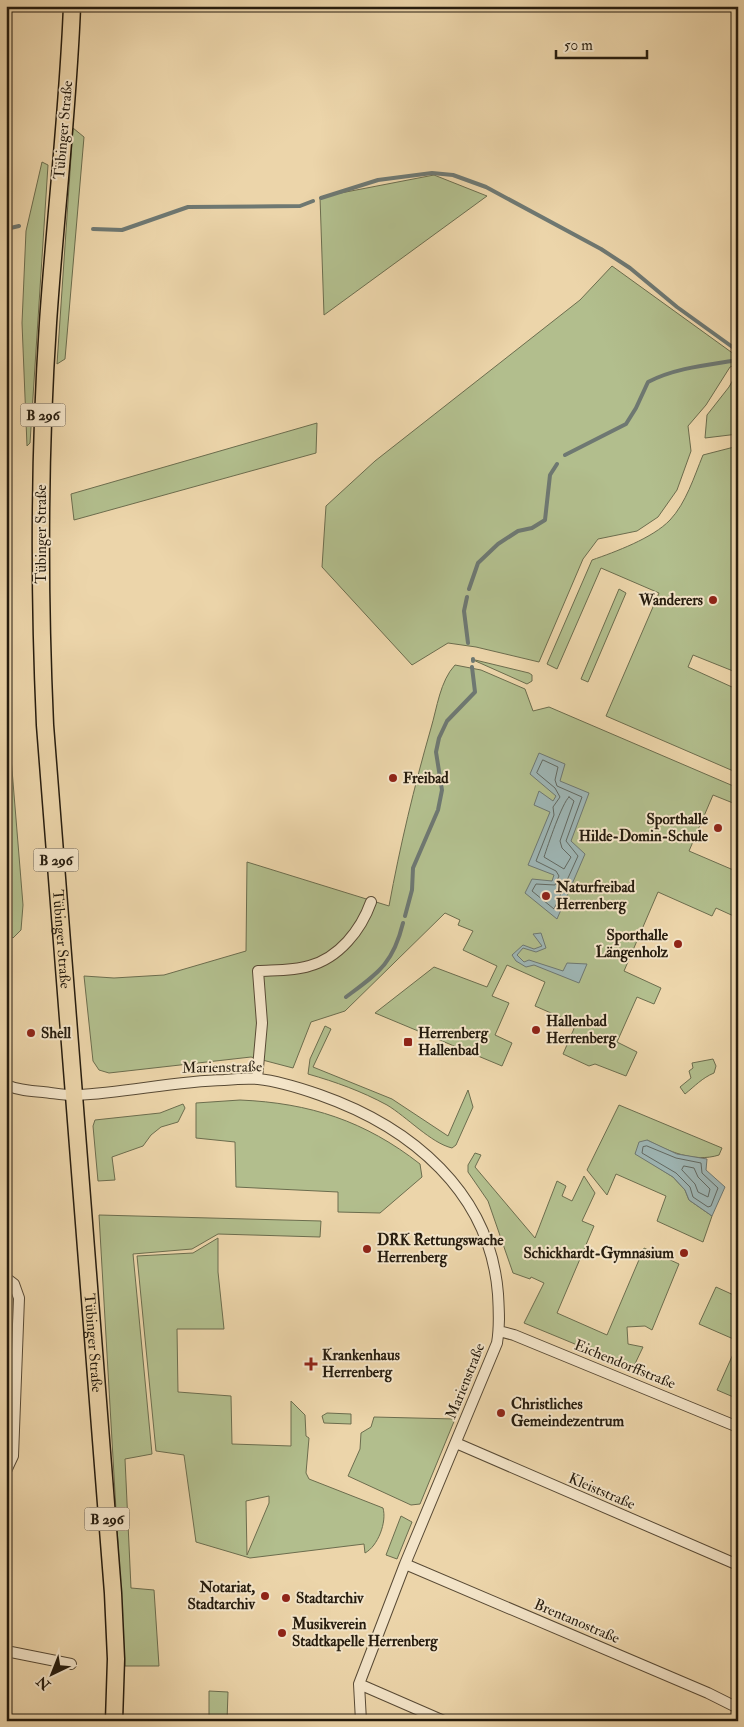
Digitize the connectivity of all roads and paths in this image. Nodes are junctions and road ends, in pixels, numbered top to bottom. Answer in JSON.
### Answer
{"nodes":[{"id":1,"x":72,"y":6,"type":"edge"},
{"id":2,"x":371,"y":902,"type":"dead end"},
{"id":3,"x":257,"y":1079,"type":"junction"},
{"id":4,"x":6,"y":1085,"type":"edge"},
{"id":5,"x":76,"y":1096,"type":"junction"},
{"id":6,"x":6,"y":1278,"type":"edge"},
{"id":7,"x":499,"y":1331,"type":"junction"},
{"id":8,"x":738,"y":1427,"type":"edge"},
{"id":9,"x":456,"y":1443,"type":"junction"},
{"id":10,"x":6,"y":1471,"type":"edge"},
{"id":11,"x":405,"y":1564,"type":"junction"},
{"id":12,"x":738,"y":1565,"type":"edge"},
{"id":13,"x":6,"y":1651,"type":"edge"},
{"id":14,"x":72,"y":1664,"type":"dead end"},
{"id":15,"x":359,"y":1684,"type":"junction"},
{"id":16,"x":738,"y":1708,"type":"edge"},
{"id":17,"x":114,"y":1721,"type":"edge"},
{"id":18,"x":361,"y":1721,"type":"edge"},
{"id":19,"x":444,"y":1721,"type":"edge"}],
"edges":[{"from":1,"to":5,"type":"main road","name":"Tübinger Straße","number":"B 296"},
{"from":2,"to":3,"type":"street"},
{"from":3,"to":5,"type":"street","name":"Marienstraße"},
{"from":3,"to":7,"type":"street","name":"Marienstraße"},
{"from":4,"to":5,"type":"street","name":"Marienstraße"},
{"from":5,"to":17,"type":"main road","name":"Tübinger Straße","number":"B 296"},
{"from":6,"to":10,"type":"street"},
{"from":7,"to":8,"type":"street","name":"Eichendorffstraße"},
{"from":7,"to":9,"type":"street","name":"Marienstraße"},
{"from":9,"to":11,"type":"street","name":"Marienstraße"},
{"from":9,"to":12,"type":"street","name":"Kleiststraße"},
{"from":11,"to":15,"type":"street","name":"Marienstraße"},
{"from":11,"to":16,"type":"street","name":"Brentanostraße"},
{"from":13,"to":14,"type":"street"},
{"from":15,"to":18,"type":"street","name":"Marienstraße"},
{"from":15,"to":19,"type":"street"}]}
